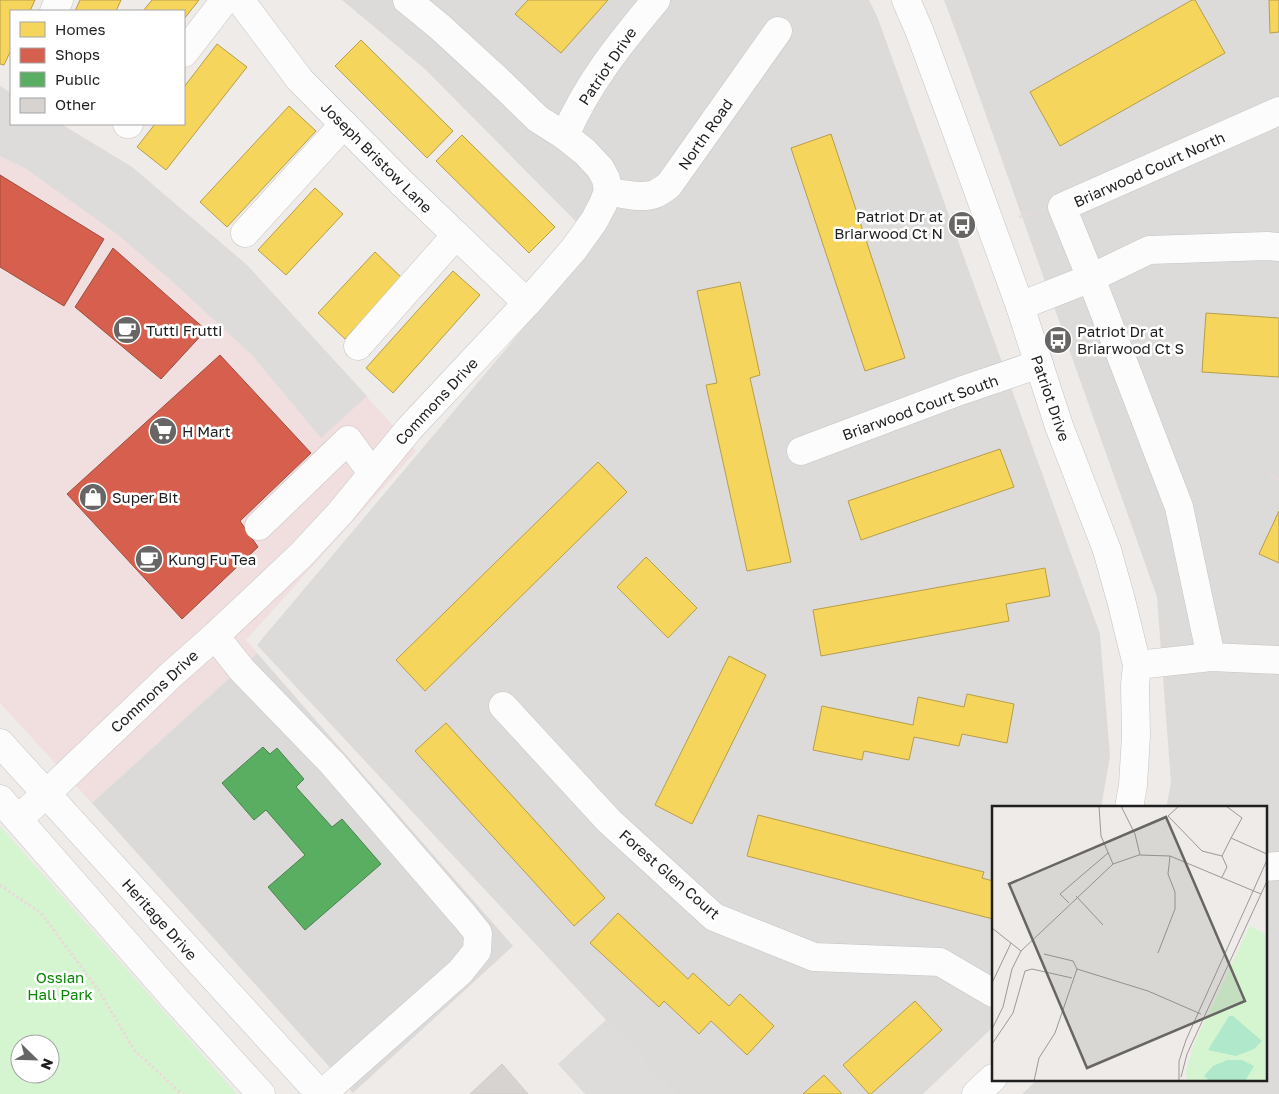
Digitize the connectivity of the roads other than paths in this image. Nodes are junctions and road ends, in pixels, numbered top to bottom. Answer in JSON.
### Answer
{"nodes":[{"id":1,"x":225,"y":0,"type":"edge"},
{"id":2,"x":240,"y":0,"type":"edge"},
{"id":3,"x":407,"y":0,"type":"edge"},
{"id":4,"x":656,"y":0,"type":"edge"},
{"id":5,"x":906,"y":0,"type":"edge"},
{"id":6,"x":778,"y":31,"type":"dead end"},
{"id":7,"x":185,"y":52,"type":"edge"},
{"id":8,"x":1279,"y":111,"type":"edge"},
{"id":9,"x":344,"y":124,"type":"junction"},
{"id":10,"x":566,"y":136,"type":"junction"},
{"id":11,"x":608,"y":191,"type":"junction"},
{"id":12,"x":245,"y":234,"type":"dead end"},
{"id":13,"x":456,"y":235,"type":"junction"},
{"id":14,"x":1279,"y":247,"type":"edge"},
{"id":15,"x":1091,"y":278,"type":"junction"},
{"id":16,"x":527,"y":303,"type":"junction"},
{"id":17,"x":1020,"y":306,"type":"junction"},
{"id":18,"x":358,"y":346,"type":"dead end"},
{"id":19,"x":1040,"y":364,"type":"junction"},
{"id":20,"x":801,"y":451,"type":"dead end"},
{"id":21,"x":372,"y":473,"type":"junction"},
{"id":22,"x":259,"y":526,"type":"dead end"},
{"id":23,"x":215,"y":636,"type":"junction"},
{"id":24,"x":1211,"y":657,"type":"junction"},
{"id":25,"x":1279,"y":660,"type":"edge"},
{"id":26,"x":1137,"y":665,"type":"junction"},
{"id":27,"x":503,"y":706,"type":"dead end"},
{"id":28,"x":0,"y":743,"type":"edge"},
{"id":29,"x":46,"y":794,"type":"junction"},
{"id":30,"x":1129,"y":806,"type":"edge"},
{"id":31,"x":9,"y":809,"type":"edge"},
{"id":32,"x":1279,"y":866,"type":"edge"},
{"id":33,"x":1266,"y":867,"type":"edge"},
{"id":34,"x":992,"y":992,"type":"edge"},
{"id":35,"x":992,"y":1079,"type":"edge"},
{"id":36,"x":261,"y":1094,"type":"edge"},
{"id":37,"x":321,"y":1094,"type":"edge"},
{"id":38,"x":976,"y":1094,"type":"edge"}],
"edges":[{"from":1,"to":7,"type":"street"},
{"from":2,"to":9,"type":"street","name":"Joseph Bristow Lane"},
{"from":3,"to":10,"type":"street"},
{"from":4,"to":10,"type":"street","name":"Patriot Drive"},
{"from":5,"to":17,"type":"street","name":"Patriot Drive"},
{"from":6,"to":11,"type":"street","name":"North Road"},
{"from":8,"to":15,"type":"street","name":"Briarwood Court North"},
{"from":9,"to":12,"type":"street"},
{"from":9,"to":13,"type":"street","name":"Joseph Bristow Lane"},
{"from":10,"to":11,"type":"street"},
{"from":11,"to":16,"type":"street","name":"Commons Drive"},
{"from":13,"to":16,"type":"street","name":"Joseph Bristow Lane"},
{"from":13,"to":18,"type":"street"},
{"from":14,"to":15,"type":"street"},
{"from":15,"to":17,"type":"street"},
{"from":15,"to":24,"type":"street"},
{"from":16,"to":21,"type":"street","name":"Commons Drive"},
{"from":17,"to":19,"type":"street","name":"Patriot Drive"},
{"from":19,"to":20,"type":"street","name":"Briarwood Court South"},
{"from":19,"to":26,"type":"street","name":"Patriot Drive"},
{"from":21,"to":22,"type":"street"},
{"from":21,"to":23,"type":"street","name":"Commons Drive"},
{"from":23,"to":29,"type":"street","name":"Commons Drive"},
{"from":23,"to":37,"type":"street"},
{"from":24,"to":25,"type":"street"},
{"from":24,"to":26,"type":"street"},
{"from":26,"to":30,"type":"street","name":"Patriot Drive"},
{"from":27,"to":34,"type":"street","name":"Forest Glen Court"},
{"from":28,"to":29,"type":"street","name":"Heritage Drive"},
{"from":29,"to":31,"type":"street","name":"Commons Drive"},
{"from":29,"to":37,"type":"street","name":"Heritage Drive"},
{"from":31,"to":36,"type":"street"},
{"from":32,"to":33,"type":"street"},
{"from":35,"to":38,"type":"street"}]}
